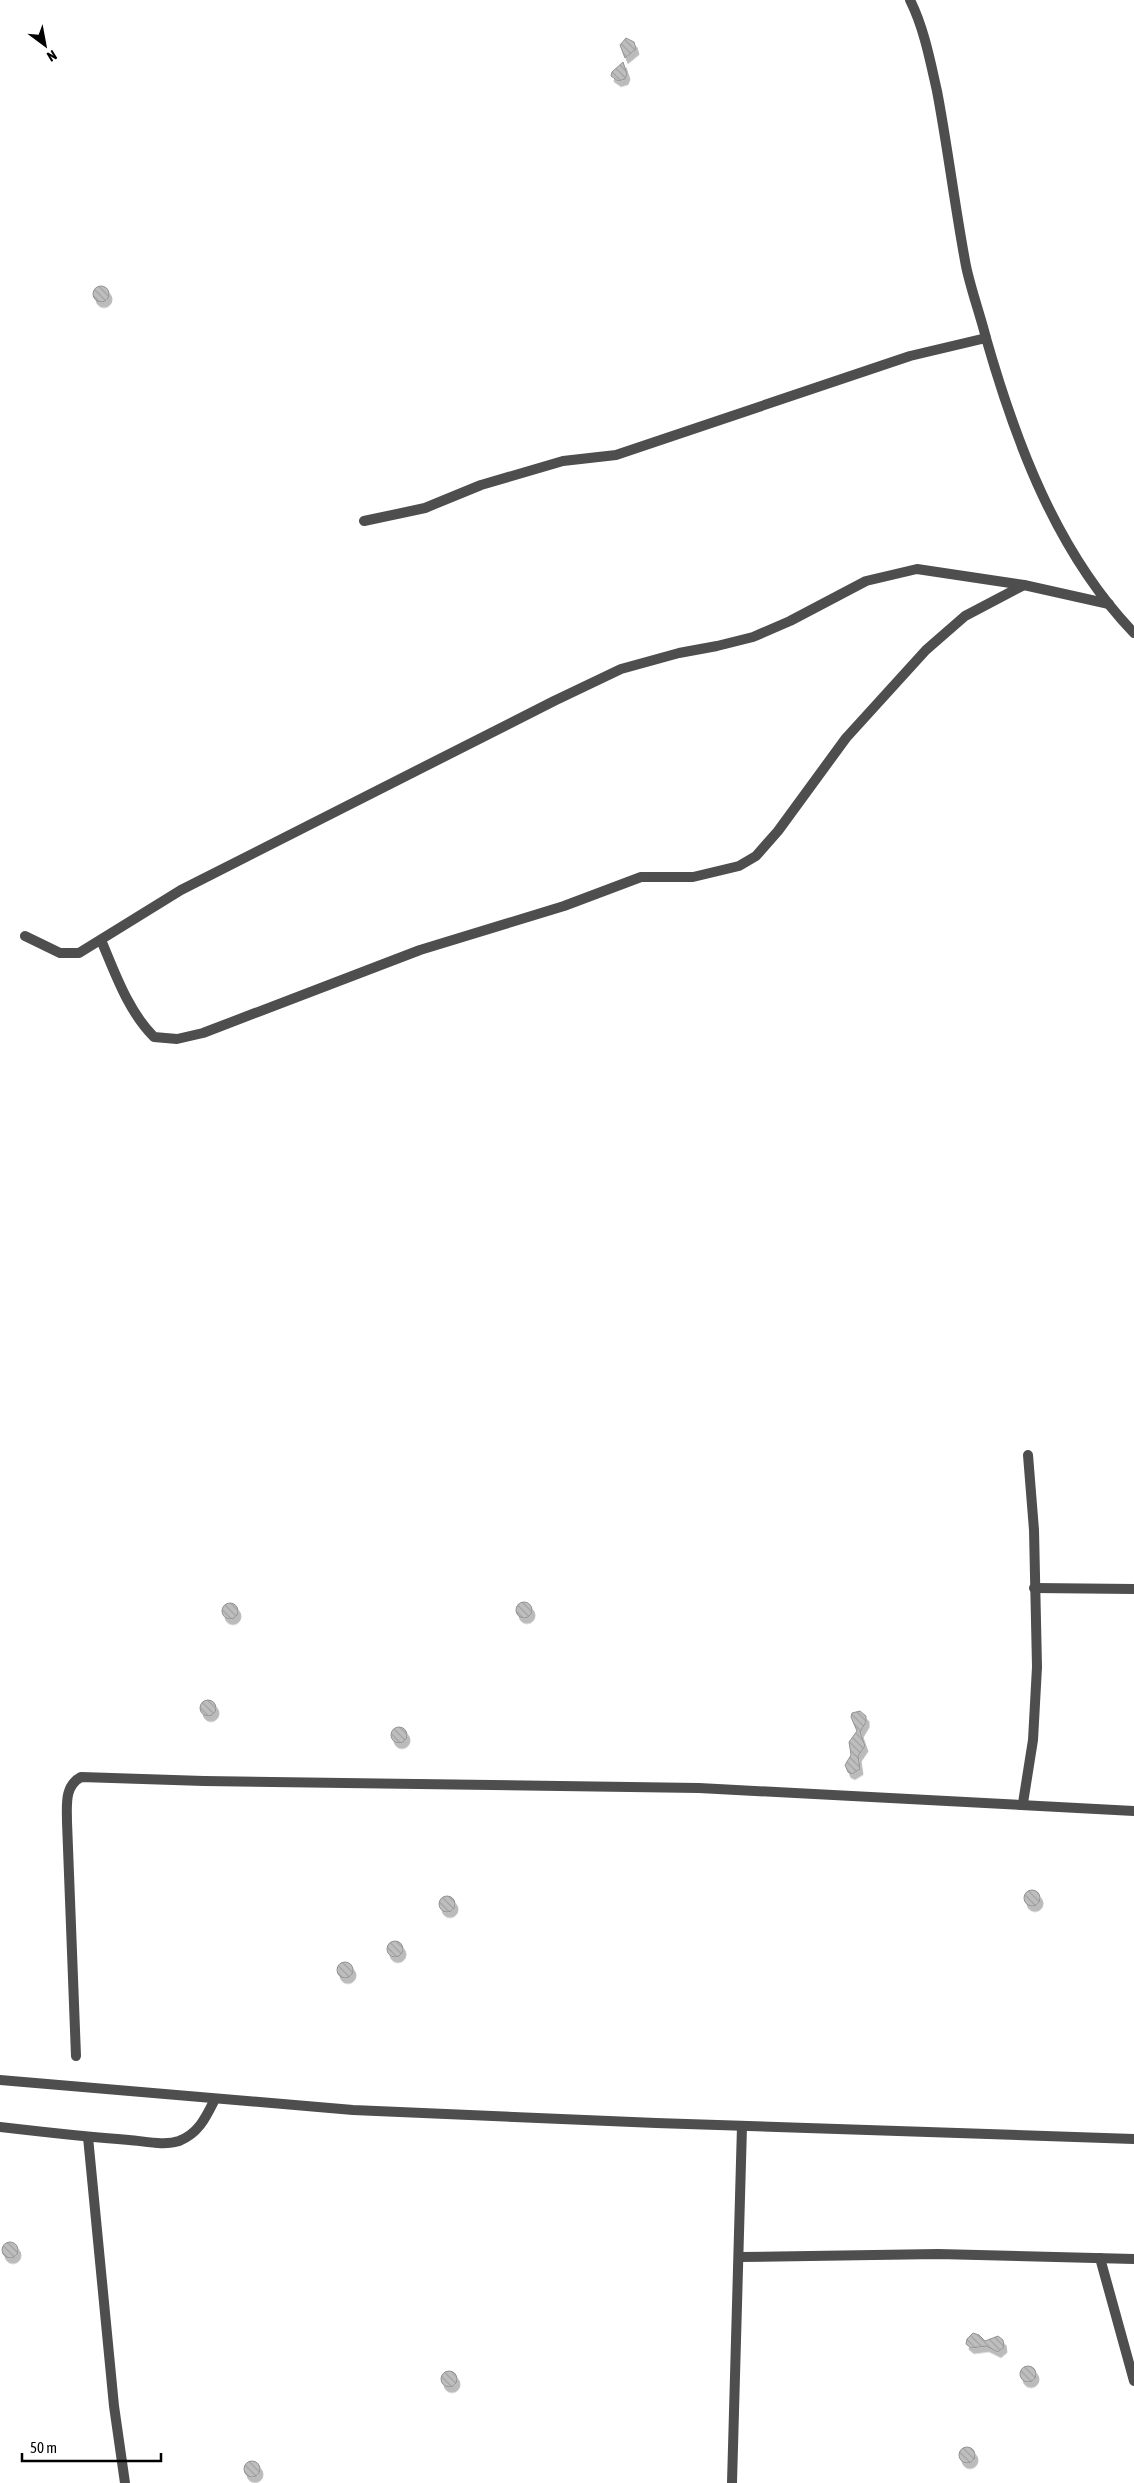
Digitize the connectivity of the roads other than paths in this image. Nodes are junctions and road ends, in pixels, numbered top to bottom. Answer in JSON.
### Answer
{"nodes":[{"id":1,"x":910,"y":0,"type":"edge"},
{"id":2,"x":986,"y":338,"type":"junction"},
{"id":3,"x":364,"y":521,"type":"dead end"},
{"id":4,"x":1024,"y":585,"type":"junction"},
{"id":5,"x":1109,"y":604,"type":"junction"},
{"id":6,"x":1134,"y":632,"type":"edge"},
{"id":7,"x":25,"y":936,"type":"dead end"},
{"id":8,"x":101,"y":940,"type":"junction"},
{"id":9,"x":1028,"y":1455,"type":"dead end"},
{"id":10,"x":1034,"y":1588,"type":"junction"},
{"id":11,"x":1134,"y":1589,"type":"edge"},
{"id":12,"x":1023,"y":1803,"type":"junction"},
{"id":13,"x":1134,"y":1810,"type":"edge"},
{"id":14,"x":76,"y":2056,"type":"dead end"},
{"id":15,"x":0,"y":2080,"type":"edge"},
{"id":16,"x":215,"y":2099,"type":"junction"},
{"id":17,"x":742,"y":2126,"type":"junction"},
{"id":18,"x":0,"y":2127,"type":"edge"},
{"id":19,"x":88,"y":2137,"type":"junction"},
{"id":20,"x":1134,"y":2139,"type":"edge"},
{"id":21,"x":740,"y":2257,"type":"junction"},
{"id":22,"x":1100,"y":2258,"type":"junction"},
{"id":23,"x":1134,"y":2259,"type":"edge"},
{"id":24,"x":1134,"y":2381,"type":"edge"},
{"id":25,"x":125,"y":2483,"type":"edge"},
{"id":26,"x":732,"y":2483,"type":"edge"}],
"edges":[{"from":1,"to":2,"type":"street"},
{"from":2,"to":3,"type":"street"},
{"from":2,"to":5,"type":"street"},
{"from":4,"to":5,"type":"street"},
{"from":4,"to":8,"type":"street"},
{"from":4,"to":8,"type":"street"},
{"from":5,"to":6,"type":"street"},
{"from":7,"to":8,"type":"street"},
{"from":9,"to":10,"type":"street"},
{"from":10,"to":11,"type":"street"},
{"from":10,"to":12,"type":"street"},
{"from":12,"to":13,"type":"street"},
{"from":12,"to":14,"type":"street"},
{"from":15,"to":16,"type":"street"},
{"from":16,"to":17,"type":"street"},
{"from":16,"to":19,"type":"street"},
{"from":17,"to":20,"type":"street"},
{"from":17,"to":21,"type":"street"},
{"from":18,"to":19,"type":"street"},
{"from":19,"to":25,"type":"street"},
{"from":21,"to":22,"type":"street"},
{"from":21,"to":26,"type":"street"},
{"from":22,"to":23,"type":"street"},
{"from":22,"to":24,"type":"street"}]}
